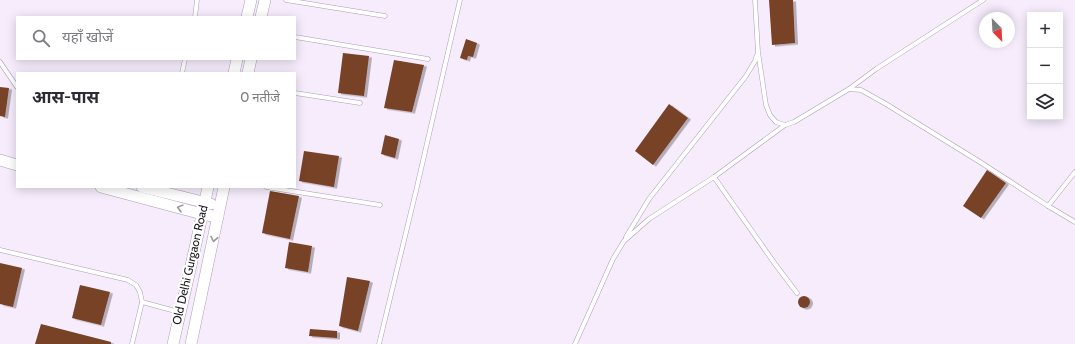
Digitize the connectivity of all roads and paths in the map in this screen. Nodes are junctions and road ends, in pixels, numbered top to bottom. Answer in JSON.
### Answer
{"nodes":[{"id":1,"x":197,"y":0,"type":"edge"},
{"id":2,"x":251,"y":0,"type":"edge"},
{"id":3,"x":265,"y":0,"type":"edge"},
{"id":4,"x":286,"y":0,"type":"edge"},
{"id":5,"x":460,"y":0,"type":"edge"},
{"id":6,"x":755,"y":0,"type":"edge"},
{"id":7,"x":983,"y":0,"type":"edge"},
{"id":8,"x":195,"y":16,"type":"edge"},
{"id":9,"x":246,"y":16,"type":"edge"},
{"id":10,"x":261,"y":16,"type":"edge"},
{"id":11,"x":385,"y":16,"type":"dead end"},
{"id":12,"x":296,"y":37,"type":"edge"},
{"id":13,"x":758,"y":52,"type":"junction"},
{"id":14,"x":428,"y":58,"type":"dead end"},
{"id":15,"x":185,"y":60,"type":"edge"},
{"id":16,"x":237,"y":60,"type":"edge"},
{"id":17,"x":251,"y":60,"type":"edge"},
{"id":18,"x":0,"y":62,"type":"edge"},
{"id":19,"x":182,"y":72,"type":"edge"},
{"id":20,"x":234,"y":72,"type":"edge"},
{"id":21,"x":248,"y":72,"type":"edge"},
{"id":22,"x":16,"y":86,"type":"edge"},
{"id":23,"x":849,"y":89,"type":"junction"},
{"id":24,"x":296,"y":93,"type":"edge"},
{"id":25,"x":360,"y":103,"type":"dead end"},
{"id":26,"x":785,"y":126,"type":"junction"},
{"id":27,"x":0,"y":154,"type":"edge"},
{"id":28,"x":16,"y":158,"type":"edge"},
{"id":29,"x":0,"y":160,"type":"edge"},
{"id":30,"x":16,"y":165,"type":"edge"},
{"id":31,"x":1075,"y":172,"type":"edge"},
{"id":32,"x":714,"y":177,"type":"junction"},
{"id":33,"x":104,"y":188,"type":"edge"},
{"id":34,"x":146,"y":188,"type":"edge"},
{"id":35,"x":208,"y":188,"type":"edge"},
{"id":36,"x":224,"y":188,"type":"edge"},
{"id":37,"x":273,"y":188,"type":"edge"},
{"id":38,"x":205,"y":202,"type":"junction"},
{"id":39,"x":380,"y":204,"type":"dead end"},
{"id":40,"x":220,"y":206,"type":"junction"},
{"id":41,"x":1048,"y":206,"type":"junction"},
{"id":42,"x":202,"y":214,"type":"junction"},
{"id":43,"x":218,"y":217,"type":"junction"},
{"id":44,"x":1075,"y":222,"type":"edge"},
{"id":45,"x":624,"y":241,"type":"junction"},
{"id":46,"x":0,"y":250,"type":"edge"},
{"id":47,"x":797,"y":293,"type":"dead end"},
{"id":48,"x":142,"y":302,"type":"junction"},
{"id":49,"x":180,"y":312,"type":"junction"},
{"id":50,"x":132,"y":344,"type":"edge"},
{"id":51,"x":172,"y":344,"type":"edge"},
{"id":52,"x":191,"y":344,"type":"edge"},
{"id":53,"x":379,"y":344,"type":"edge"},
{"id":54,"x":575,"y":344,"type":"edge"}],
"edges":[{"from":1,"to":8,"type":"lane"},
{"from":2,"to":9,"type":"main road"},
{"from":3,"to":10,"type":"main road"},
{"from":4,"to":11,"type":"lane"},
{"from":5,"to":53,"type":"lane"},
{"from":6,"to":13,"type":"lane"},
{"from":7,"to":23,"type":"lane"},
{"from":12,"to":14,"type":"lane"},
{"from":13,"to":26,"type":"lane"},
{"from":13,"to":45,"type":"lane"},
{"from":15,"to":19,"type":"lane"},
{"from":16,"to":20,"type":"main road"},
{"from":17,"to":21,"type":"main road"},
{"from":18,"to":22,"type":"lane"},
{"from":23,"to":26,"type":"lane"},
{"from":23,"to":41,"type":"lane"},
{"from":24,"to":25,"type":"lane"},
{"from":26,"to":32,"type":"lane"},
{"from":27,"to":28,"type":"main road"},
{"from":29,"to":30,"type":"main road"},
{"from":31,"to":41,"type":"lane"},
{"from":32,"to":45,"type":"lane"},
{"from":32,"to":47,"type":"lane"},
{"from":42,"to":33,"type":"main road","one_way":true},
{"from":34,"to":38,"type":"main road"},
{"from":35,"to":38,"type":"main road","name":"Old Delhi Gurgaon Road"},
{"from":36,"to":40,"type":"main road","name":"Old Delhi Gurgaon Road"},
{"from":37,"to":39,"type":"lane"},
{"from":38,"to":40,"type":"main road"},
{"from":38,"to":42,"type":"main road","name":"Old Delhi Gurgaon Road"},
{"from":40,"to":43,"type":"main road","name":"Old Delhi Gurgaon Road"},
{"from":41,"to":44,"type":"lane"},
{"from":42,"to":43,"type":"main road"},
{"from":42,"to":49,"type":"main road","name":"Old Delhi Gurgaon Road"},
{"from":43,"to":52,"type":"main road","name":"Old Delhi Gurgaon Road","one_way":true},
{"from":45,"to":54,"type":"lane"},
{"from":46,"to":48,"type":"lane"},
{"from":48,"to":49,"type":"lane"},
{"from":48,"to":50,"type":"lane"},
{"from":49,"to":51,"type":"main road","name":"Old Delhi Gurgaon Road"}]}
